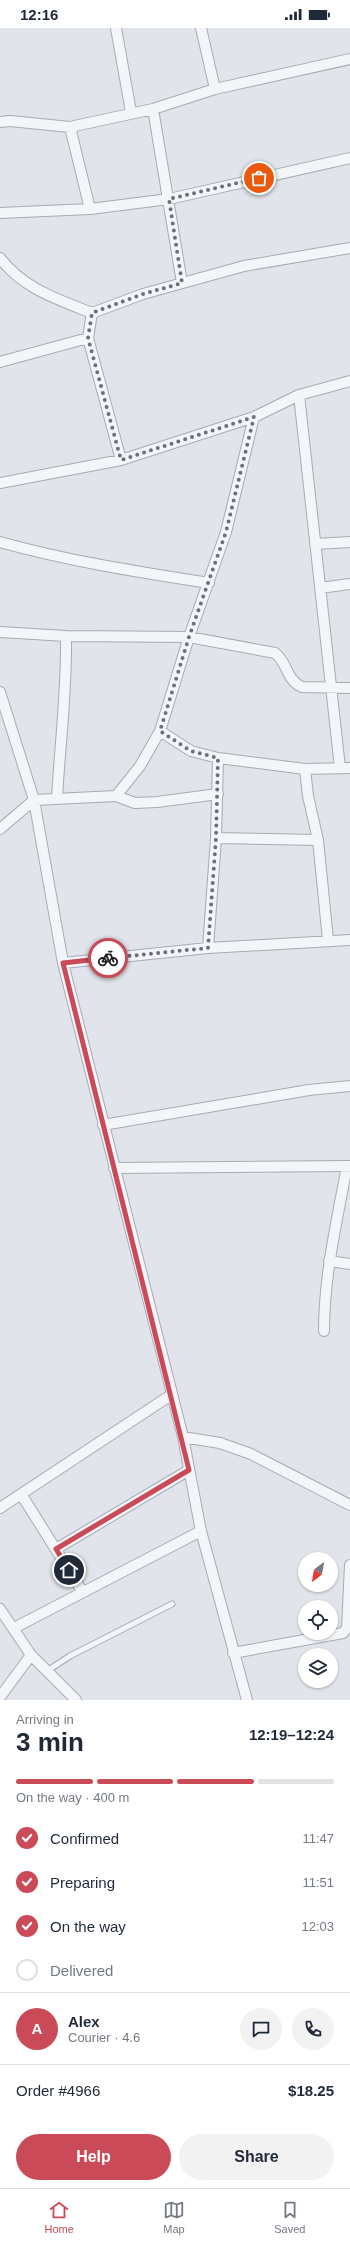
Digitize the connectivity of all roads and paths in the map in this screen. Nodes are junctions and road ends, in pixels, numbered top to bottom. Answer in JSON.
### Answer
{"nodes":[{"id":1,"x":116,"y":28,"type":"edge"},
{"id":2,"x":201,"y":28,"type":"edge"},
{"id":3,"x":350,"y":59,"type":"edge"},
{"id":4,"x":215,"y":89,"type":"junction"},
{"id":5,"x":153,"y":109,"type":"junction"},
{"id":6,"x":131,"y":112,"type":"junction"},
{"id":7,"x":0,"y":122,"type":"edge"},
{"id":8,"x":70,"y":127,"type":"junction"},
{"id":9,"x":350,"y":158,"type":"edge"},
{"id":10,"x":169,"y":199,"type":"junction"},
{"id":11,"x":90,"y":209,"type":"junction"},
{"id":12,"x":0,"y":213,"type":"edge"},
{"id":13,"x":350,"y":248,"type":"edge"},
{"id":14,"x":0,"y":258,"type":"edge"},
{"id":15,"x":182,"y":283,"type":"junction"},
{"id":16,"x":92,"y":313,"type":"junction"},
{"id":17,"x":88,"y":338,"type":"junction"},
{"id":18,"x":0,"y":362,"type":"edge"},
{"id":19,"x":350,"y":381,"type":"edge"},
{"id":20,"x":299,"y":395,"type":"junction"},
{"id":21,"x":254,"y":417,"type":"junction"},
{"id":22,"x":121,"y":460,"type":"junction"},
{"id":23,"x":0,"y":483,"type":"edge"},
{"id":24,"x":0,"y":542,"type":"edge"},
{"id":25,"x":350,"y":542,"type":"edge"},
{"id":26,"x":315,"y":544,"type":"junction"},
{"id":27,"x":209,"y":583,"type":"junction"},
{"id":28,"x":350,"y":584,"type":"edge"},
{"id":29,"x":320,"y":588,"type":"junction"},
{"id":30,"x":0,"y":632,"type":"edge"},
{"id":31,"x":66,"y":636,"type":"junction"},
{"id":32,"x":189,"y":637,"type":"junction"},
{"id":33,"x":331,"y":688,"type":"junction"},
{"id":34,"x":350,"y":688,"type":"edge"},
{"id":35,"x":0,"y":692,"type":"edge"},
{"id":36,"x":160,"y":731,"type":"junction"},
{"id":37,"x":218,"y":758,"type":"junction"},
{"id":38,"x":345,"y":768,"type":"edge"},
{"id":39,"x":305,"y":769,"type":"junction"},
{"id":40,"x":218,"y":794,"type":"junction"},
{"id":41,"x":116,"y":796,"type":"junction"},
{"id":42,"x":57,"y":798,"type":"junction"},
{"id":43,"x":34,"y":800,"type":"junction"},
{"id":44,"x":0,"y":829,"type":"edge"},
{"id":45,"x":216,"y":838,"type":"junction"},
{"id":46,"x":318,"y":840,"type":"junction"},
{"id":47,"x":328,"y":940,"type":"junction"},
{"id":48,"x":350,"y":940,"type":"edge"},
{"id":49,"x":208,"y":948,"type":"junction"},
{"id":50,"x":63,"y":963,"type":"junction"},
{"id":51,"x":350,"y":1086,"type":"edge"},
{"id":52,"x":103,"y":1125,"type":"junction"},
{"id":53,"x":349,"y":1166,"type":"edge"},
{"id":54,"x":114,"y":1168,"type":"junction"},
{"id":55,"x":329,"y":1261,"type":"junction"},
{"id":56,"x":350,"y":1264,"type":"edge"},
{"id":57,"x":324,"y":1331,"type":"dead end"},
{"id":58,"x":171,"y":1395,"type":"junction"},
{"id":59,"x":183,"y":1437,"type":"junction"},
{"id":60,"x":189,"y":1470,"type":"junction"},
{"id":61,"x":21,"y":1494,"type":"junction"},
{"id":62,"x":350,"y":1505,"type":"edge"},
{"id":63,"x":0,"y":1508,"type":"edge"},
{"id":64,"x":201,"y":1531,"type":"junction"},
{"id":65,"x":56,"y":1549,"type":"junction"},
{"id":66,"x":350,"y":1565,"type":"edge"},
{"id":67,"x":82,"y":1591,"type":"junction"},
{"id":68,"x":172,"y":1604,"type":"dead end"},
{"id":69,"x":0,"y":1609,"type":"edge"},
{"id":70,"x":14,"y":1628,"type":"junction"},
{"id":71,"x":233,"y":1653,"type":"junction"},
{"id":72,"x":31,"y":1655,"type":"junction"},
{"id":73,"x":47,"y":1671,"type":"junction"},
{"id":74,"x":0,"y":1698,"type":"edge"},
{"id":75,"x":76,"y":1700,"type":"edge"},
{"id":76,"x":247,"y":1700,"type":"edge"}],
"edges":[{"from":1,"to":6,"type":"street"},
{"from":2,"to":4,"type":"street"},
{"from":3,"to":4,"type":"street"},
{"from":4,"to":5,"type":"street"},
{"from":5,"to":6,"type":"street"},
{"from":5,"to":10,"type":"street"},
{"from":6,"to":8,"type":"street"},
{"from":7,"to":8,"type":"street"},
{"from":8,"to":11,"type":"street"},
{"from":9,"to":10,"type":"street"},
{"from":10,"to":11,"type":"street"},
{"from":10,"to":15,"type":"street"},
{"from":11,"to":12,"type":"street"},
{"from":13,"to":15,"type":"street"},
{"from":14,"to":16,"type":"street"},
{"from":15,"to":16,"type":"street"},
{"from":16,"to":17,"type":"street"},
{"from":17,"to":18,"type":"street"},
{"from":17,"to":22,"type":"street"},
{"from":19,"to":20,"type":"street"},
{"from":20,"to":21,"type":"street"},
{"from":20,"to":26,"type":"street"},
{"from":21,"to":22,"type":"street"},
{"from":21,"to":27,"type":"street"},
{"from":22,"to":23,"type":"street"},
{"from":24,"to":27,"type":"street"},
{"from":25,"to":26,"type":"street"},
{"from":26,"to":29,"type":"street"},
{"from":27,"to":32,"type":"street"},
{"from":28,"to":29,"type":"street"},
{"from":29,"to":33,"type":"street"},
{"from":30,"to":31,"type":"street"},
{"from":31,"to":32,"type":"street"},
{"from":31,"to":42,"type":"street"},
{"from":32,"to":33,"type":"street"},
{"from":32,"to":36,"type":"street"},
{"from":33,"to":34,"type":"street"},
{"from":33,"to":38,"type":"street"},
{"from":35,"to":43,"type":"street"},
{"from":36,"to":37,"type":"street"},
{"from":36,"to":41,"type":"street"},
{"from":37,"to":39,"type":"street"},
{"from":37,"to":40,"type":"street"},
{"from":38,"to":39,"type":"street"},
{"from":39,"to":46,"type":"street"},
{"from":40,"to":41,"type":"street"},
{"from":40,"to":45,"type":"street"},
{"from":41,"to":42,"type":"street"},
{"from":42,"to":43,"type":"street"},
{"from":43,"to":44,"type":"street"},
{"from":43,"to":50,"type":"street"},
{"from":45,"to":46,"type":"street"},
{"from":45,"to":49,"type":"street"},
{"from":46,"to":47,"type":"street"},
{"from":47,"to":48,"type":"street"},
{"from":47,"to":49,"type":"street"},
{"from":49,"to":50,"type":"street"},
{"from":50,"to":52,"type":"street"},
{"from":51,"to":52,"type":"street"},
{"from":52,"to":54,"type":"street"},
{"from":53,"to":54,"type":"street"},
{"from":53,"to":55,"type":"street"},
{"from":54,"to":58,"type":"street"},
{"from":55,"to":56,"type":"street"},
{"from":55,"to":57,"type":"street"},
{"from":58,"to":59,"type":"street"},
{"from":58,"to":61,"type":"street"},
{"from":59,"to":60,"type":"street"},
{"from":59,"to":62,"type":"street"},
{"from":60,"to":64,"type":"street"},
{"from":60,"to":65,"type":"street"},
{"from":61,"to":63,"type":"street"},
{"from":61,"to":65,"type":"street"},
{"from":64,"to":67,"type":"street"},
{"from":64,"to":71,"type":"street"},
{"from":65,"to":67,"type":"street"},
{"from":66,"to":71,"type":"street"},
{"from":67,"to":70,"type":"street"},
{"from":68,"to":73,"type":"lane"},
{"from":69,"to":70,"type":"street"},
{"from":70,"to":72,"type":"street"},
{"from":71,"to":76,"type":"street"},
{"from":72,"to":73,"type":"street"},
{"from":72,"to":74,"type":"street"},
{"from":73,"to":75,"type":"street"}]}
